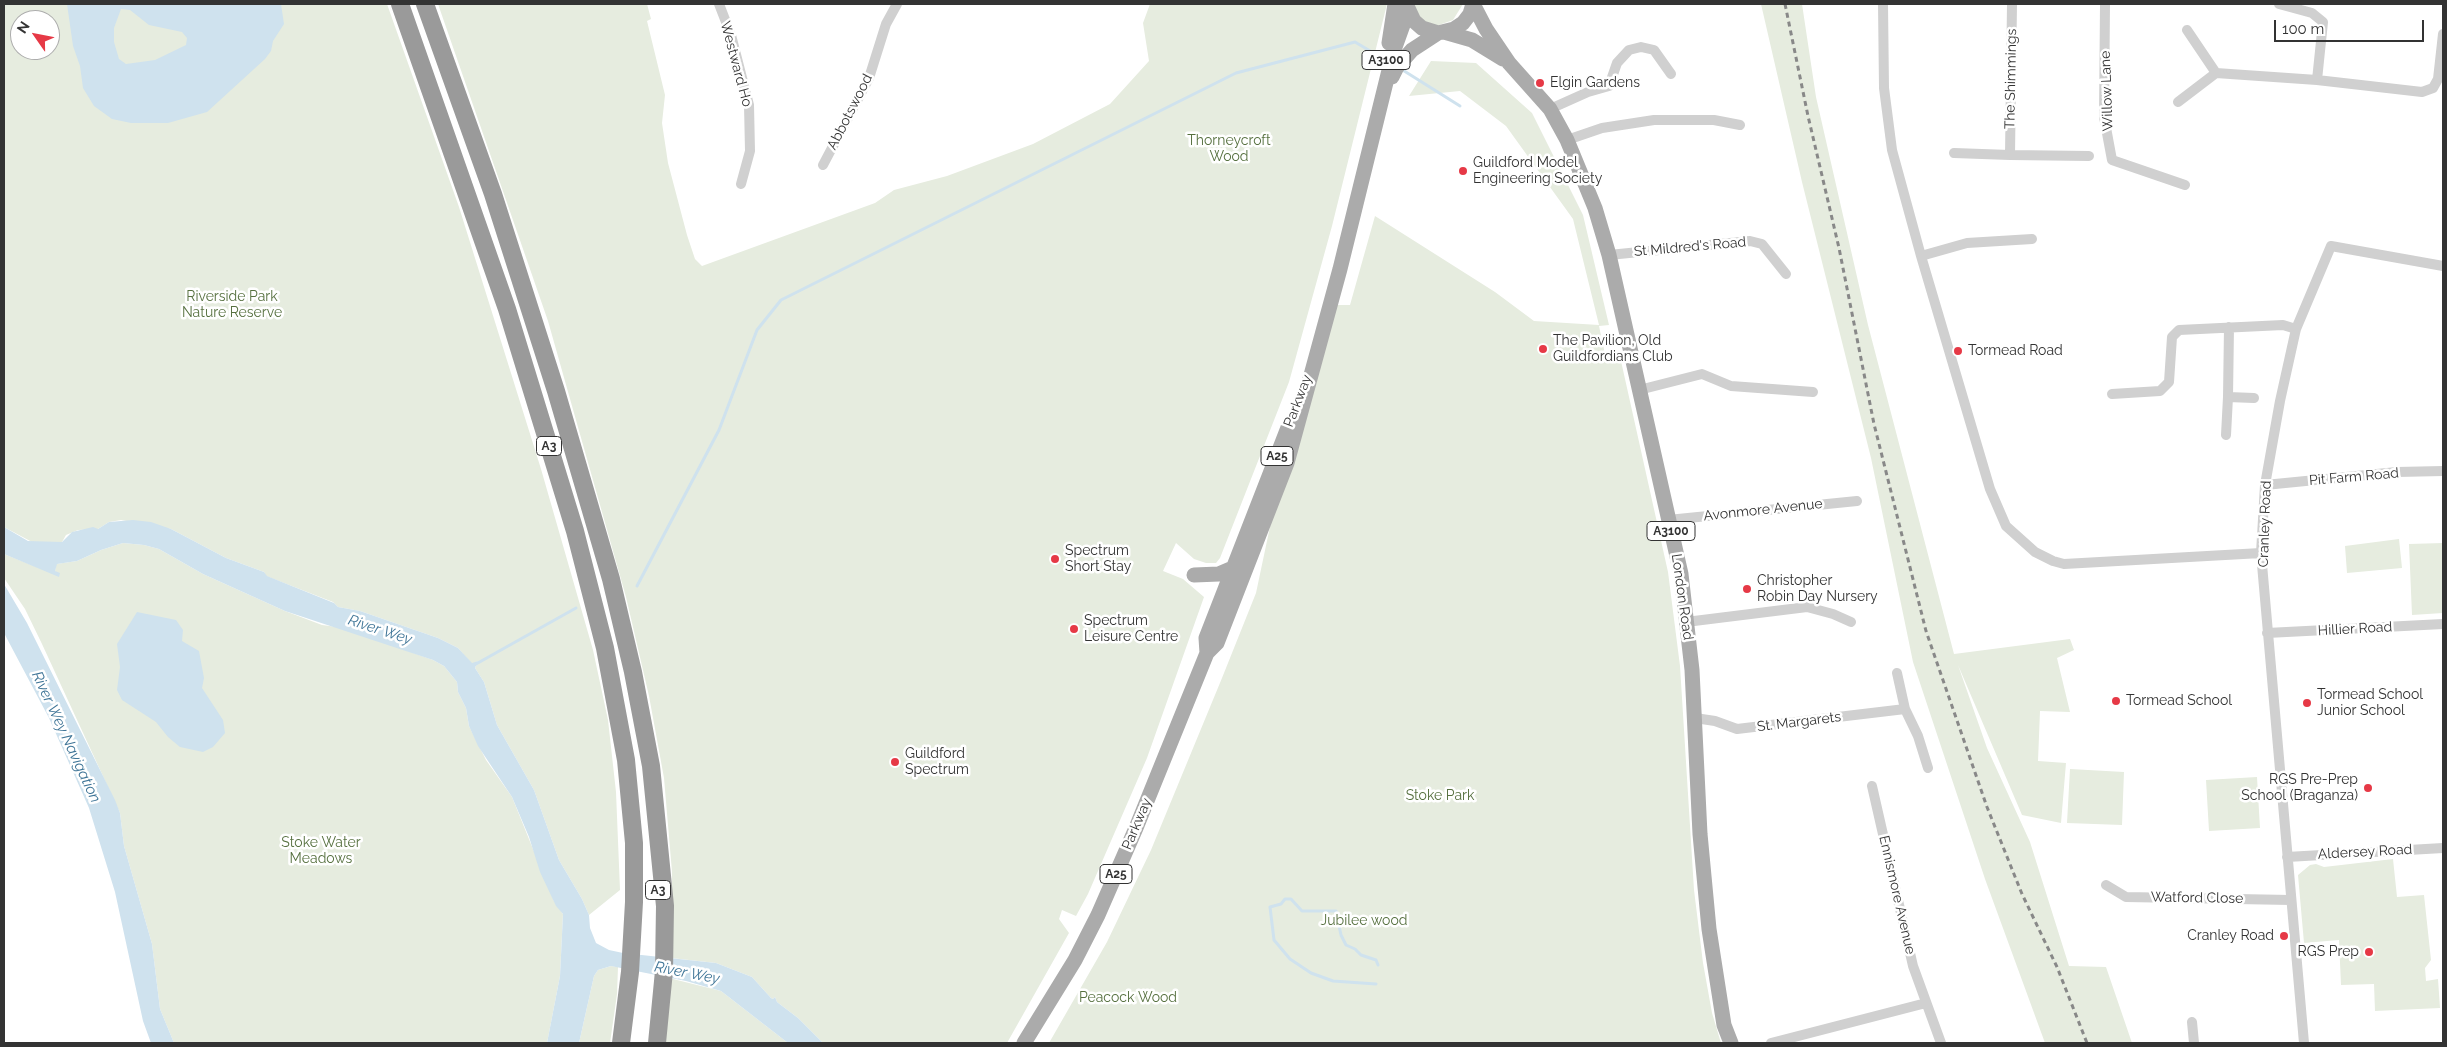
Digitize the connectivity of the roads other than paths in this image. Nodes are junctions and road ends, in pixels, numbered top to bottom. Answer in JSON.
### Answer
{"nodes":[{"id":1,"x":400,"y":4,"type":"edge"},
{"id":2,"x":426,"y":4,"type":"edge"},
{"id":3,"x":718,"y":4,"type":"edge"},
{"id":4,"x":897,"y":4,"type":"edge"},
{"id":5,"x":1473,"y":4,"type":"edge"},
{"id":6,"x":1884,"y":4,"type":"edge"},
{"id":7,"x":2012,"y":4,"type":"edge"},
{"id":8,"x":2105,"y":4,"type":"edge"},
{"id":9,"x":2279,"y":4,"type":"edge"},
{"id":10,"x":1403,"y":6,"type":"edge"},
{"id":11,"x":2186,"y":30,"type":"dead end"},
{"id":12,"x":1441,"y":33,"type":"junction"},
{"id":13,"x":2443,"y":34,"type":"edge"},
{"id":14,"x":1509,"y":63,"type":"junction"},
{"id":15,"x":2216,"y":73,"type":"junction"},
{"id":16,"x":1671,"y":74,"type":"dead end"},
{"id":17,"x":2317,"y":80,"type":"junction"},
{"id":18,"x":2178,"y":102,"type":"dead end"},
{"id":19,"x":1550,"y":109,"type":"junction"},
{"id":20,"x":1379,"y":116,"type":"junction"},
{"id":21,"x":1740,"y":125,"type":"dead end"},
{"id":22,"x":1567,"y":140,"type":"junction"},
{"id":23,"x":1954,"y":154,"type":"dead end"},
{"id":24,"x":2010,"y":155,"type":"junction"},
{"id":25,"x":2089,"y":156,"type":"dead end"},
{"id":26,"x":823,"y":165,"type":"dead end"},
{"id":27,"x":741,"y":184,"type":"dead end"},
{"id":28,"x":2185,"y":185,"type":"dead end"},
{"id":29,"x":2032,"y":240,"type":"dead end"},
{"id":30,"x":1610,"y":255,"type":"junction"},
{"id":31,"x":1921,"y":256,"type":"junction"},
{"id":32,"x":2443,"y":266,"type":"edge"},
{"id":33,"x":1786,"y":274,"type":"dead end"},
{"id":34,"x":2229,"y":327,"type":"junction"},
{"id":35,"x":2296,"y":330,"type":"junction"},
{"id":36,"x":1319,"y":344,"type":"junction"},
{"id":37,"x":1639,"y":390,"type":"junction"},
{"id":38,"x":1813,"y":392,"type":"dead end"},
{"id":39,"x":2112,"y":394,"type":"dead end"},
{"id":40,"x":2228,"y":397,"type":"junction"},
{"id":41,"x":2254,"y":398,"type":"dead end"},
{"id":42,"x":2226,"y":435,"type":"dead end"},
{"id":43,"x":2443,"y":471,"type":"edge"},
{"id":44,"x":2265,"y":485,"type":"junction"},
{"id":45,"x":1857,"y":501,"type":"dead end"},
{"id":46,"x":1668,"y":520,"type":"junction"},
{"id":47,"x":2261,"y":553,"type":"junction"},
{"id":48,"x":1233,"y":568,"type":"junction"},
{"id":49,"x":1194,"y":576,"type":"dead end"},
{"id":50,"x":1686,"y":622,"type":"junction"},
{"id":51,"x":1851,"y":622,"type":"dead end"},
{"id":52,"x":2443,"y":624,"type":"edge"},
{"id":53,"x":2267,"y":633,"type":"junction"},
{"id":54,"x":1208,"y":653,"type":"junction"},
{"id":55,"x":1897,"y":673,"type":"dead end"},
{"id":56,"x":1905,"y":709,"type":"junction"},
{"id":57,"x":1695,"y":718,"type":"junction"},
{"id":58,"x":1928,"y":768,"type":"dead end"},
{"id":59,"x":1872,"y":786,"type":"dead end"},
{"id":60,"x":2443,"y":848,"type":"edge"},
{"id":61,"x":2287,"y":857,"type":"junction"},
{"id":62,"x":2106,"y":885,"type":"dead end"},
{"id":63,"x":2291,"y":900,"type":"junction"},
{"id":64,"x":657,"y":997,"type":"junction"},
{"id":65,"x":1926,"y":1002,"type":"junction"},
{"id":66,"x":2192,"y":1022,"type":"dead end"},
{"id":67,"x":621,"y":1043,"type":"edge"},
{"id":68,"x":647,"y":1043,"type":"edge"},
{"id":69,"x":657,"y":1043,"type":"edge"},
{"id":70,"x":1025,"y":1043,"type":"edge"},
{"id":71,"x":1731,"y":1043,"type":"edge"},
{"id":72,"x":1771,"y":1043,"type":"edge"},
{"id":73,"x":1941,"y":1043,"type":"edge"},
{"id":74,"x":2194,"y":1043,"type":"edge"},
{"id":75,"x":2304,"y":1043,"type":"edge"}],
"edges":[{"from":1,"to":67,"type":"highway","number":"A3"},
{"from":2,"to":64,"type":"highway","number":"A3"},
{"from":3,"to":27,"type":"street","name":"Westward Ho"},
{"from":4,"to":26,"type":"street","name":"Abbotswood"},
{"from":5,"to":12,"type":"main road"},
{"from":5,"to":14,"type":"main road","name":"London Road","number":"A3100"},
{"from":6,"to":31,"type":"street"},
{"from":7,"to":24,"type":"street","name":"The Shimmings"},
{"from":8,"to":28,"type":"street","name":"Willow Lane"},
{"from":9,"to":17,"type":"street"},
{"from":10,"to":12,"type":"main road","name":"London Road"},
{"from":10,"to":20,"type":"main road","number":"A25"},
{"from":11,"to":15,"type":"street"},
{"from":12,"to":14,"type":"main road","name":"London Road","number":"A3100"},
{"from":12,"to":20,"type":"main road","number":"A25"},
{"from":13,"to":17,"type":"street"},
{"from":14,"to":19,"type":"main road","name":"London Road","number":"A3100"},
{"from":15,"to":17,"type":"street"},
{"from":15,"to":18,"type":"street"},
{"from":16,"to":19,"type":"street"},
{"from":19,"to":22,"type":"main road","name":"London Road","number":"A3100"},
{"from":20,"to":36,"type":"main road","name":"Parkway","number":"A25"},
{"from":21,"to":22,"type":"street"},
{"from":22,"to":30,"type":"main road","name":"London Road","number":"A3100"},
{"from":23,"to":24,"type":"street"},
{"from":24,"to":25,"type":"street"},
{"from":29,"to":31,"type":"street"},
{"from":30,"to":33,"type":"street","name":"St Mildred's Road"},
{"from":30,"to":37,"type":"main road","name":"London Road","number":"A3100"},
{"from":31,"to":47,"type":"street"},
{"from":32,"to":35,"type":"street","name":"Cranley Road"},
{"from":34,"to":35,"type":"street"},
{"from":34,"to":39,"type":"street"},
{"from":34,"to":40,"type":"street"},
{"from":35,"to":44,"type":"street","name":"Cranley Road"},
{"from":36,"to":48,"type":"main road","name":"Parkway","number":"A25"},
{"from":36,"to":54,"type":"main road","name":"Parkway","number":"A25"},
{"from":37,"to":38,"type":"street"},
{"from":37,"to":46,"type":"main road","name":"London Road","number":"A3100"},
{"from":40,"to":41,"type":"street"},
{"from":40,"to":42,"type":"street"},
{"from":43,"to":44,"type":"street","name":"Pit Farm Road"},
{"from":44,"to":47,"type":"street","name":"Cranley Road"},
{"from":45,"to":46,"type":"street","name":"Avonmore Avenue"},
{"from":46,"to":50,"type":"main road","name":"London Road","number":"A3100"},
{"from":47,"to":53,"type":"street","name":"Cranley Road"},
{"from":48,"to":49,"type":"main road"},
{"from":48,"to":54,"type":"main road","name":"Parkway","number":"A25"},
{"from":50,"to":51,"type":"street"},
{"from":50,"to":57,"type":"main road","name":"London Road","number":"A3100"},
{"from":52,"to":53,"type":"street","name":"Hillier Road"},
{"from":53,"to":61,"type":"street","name":"Cranley Road"},
{"from":54,"to":70,"type":"main road","name":"Parkway","number":"A25"},
{"from":55,"to":56,"type":"street"},
{"from":56,"to":57,"type":"street","name":"St. Margarets"},
{"from":56,"to":58,"type":"street"},
{"from":57,"to":71,"type":"main road","name":"London Road","number":"A3100"},
{"from":59,"to":65,"type":"street","name":"Ennismore Avenue"},
{"from":60,"to":61,"type":"street","name":"Aldersey Road"},
{"from":61,"to":63,"type":"street","name":"Cranley Road"},
{"from":62,"to":63,"type":"street","name":"Watford Close"},
{"from":63,"to":75,"type":"street","name":"Cranley Road"},
{"from":64,"to":68,"type":"highway"},
{"from":64,"to":69,"type":"highway"},
{"from":65,"to":72,"type":"street"},
{"from":65,"to":73,"type":"street","name":"Ennismore Avenue"},
{"from":66,"to":74,"type":"street"}]}
